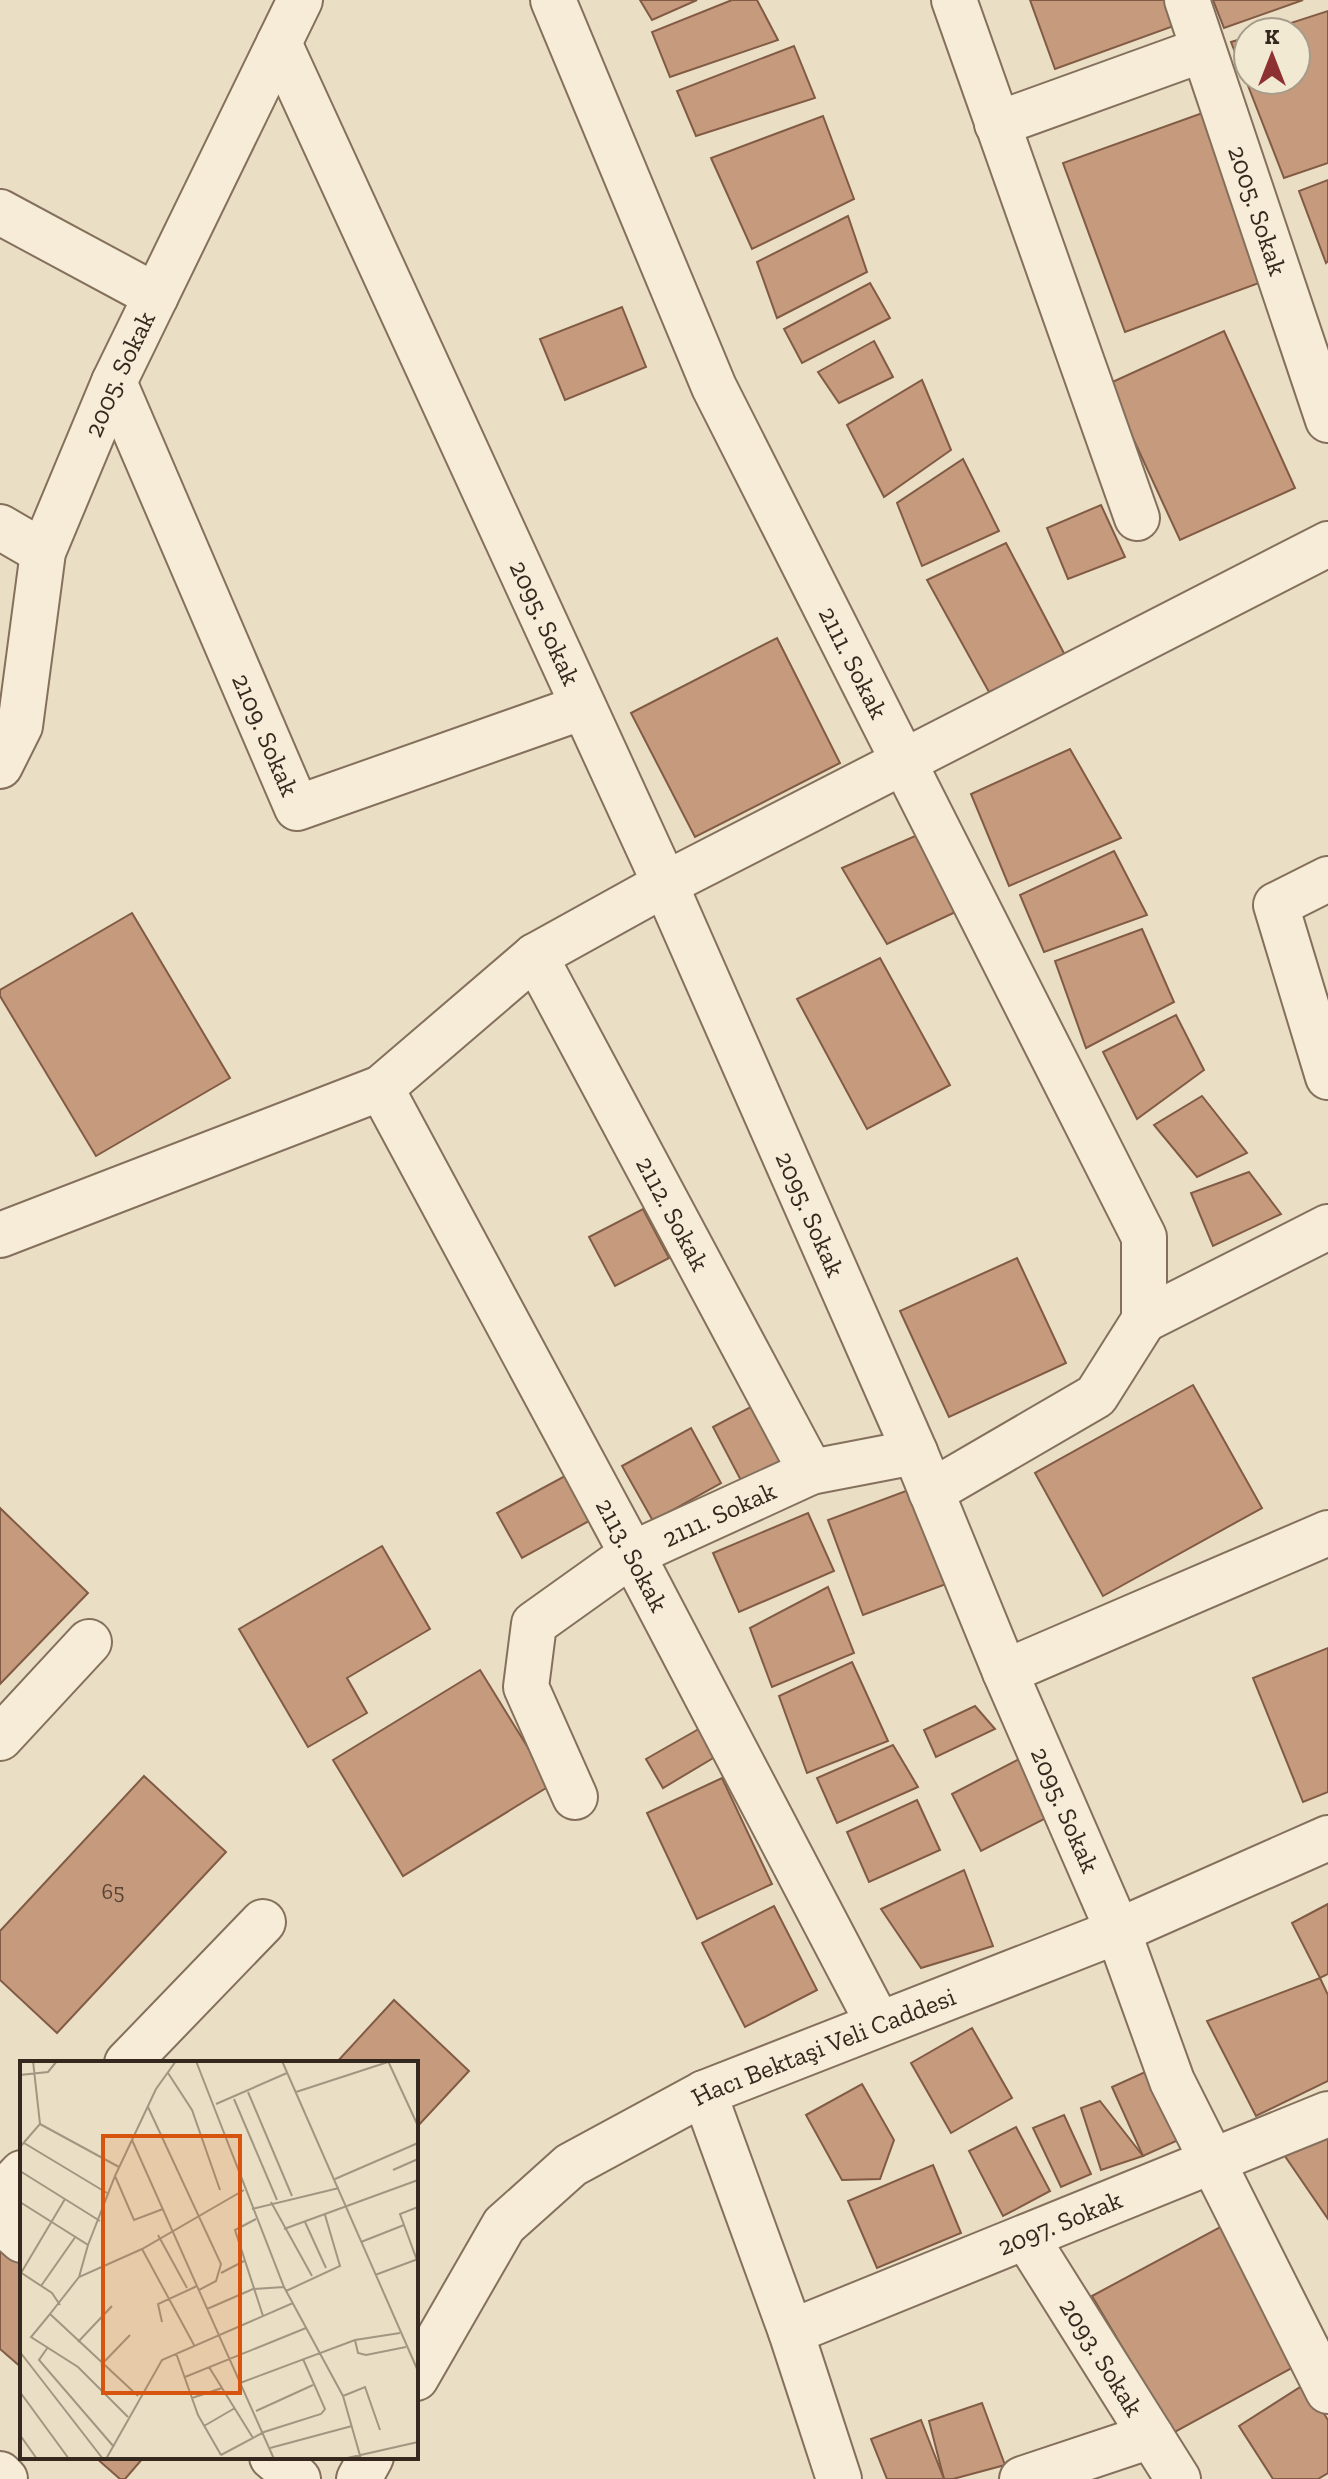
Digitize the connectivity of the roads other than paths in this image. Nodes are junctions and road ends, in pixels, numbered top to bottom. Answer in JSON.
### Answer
{"nodes":[{"id":1,"x":300,"y":0,"type":"edge"},
{"id":2,"x":553,"y":0,"type":"edge"},
{"id":3,"x":954,"y":0,"type":"edge"},
{"id":4,"x":1187,"y":0,"type":"edge"},
{"id":5,"x":279,"y":43,"type":"junction"},
{"id":6,"x":1202,"y":50,"type":"junction"},
{"id":7,"x":997,"y":124,"type":"junction"},
{"id":8,"x":0,"y":212,"type":"edge"},
{"id":9,"x":156,"y":296,"type":"junction"},
{"id":10,"x":114,"y":382,"type":"junction"},
{"id":11,"x":1328,"y":420,"type":"edge"},
{"id":12,"x":1137,"y":518,"type":"dead end"},
{"id":13,"x":0,"y":527,"type":"edge"},
{"id":14,"x":1328,"y":544,"type":"edge"},
{"id":15,"x":43,"y":552,"type":"junction"},
{"id":16,"x":583,"y":707,"type":"junction"},
{"id":17,"x":902,"y":762,"type":"junction"},
{"id":18,"x":0,"y":766,"type":"edge"},
{"id":19,"x":1328,"y":879,"type":"edge"},
{"id":20,"x":665,"y":884,"type":"junction"},
{"id":21,"x":535,"y":956,"type":"junction"},
{"id":22,"x":1328,"y":1077,"type":"edge"},
{"id":23,"x":381,"y":1088,"type":"junction"},
{"id":24,"x":1328,"y":1227,"type":"edge"},
{"id":25,"x":0,"y":1235,"type":"edge"},
{"id":26,"x":1144,"y":1320,"type":"junction"},
{"id":27,"x":915,"y":1452,"type":"junction"},
{"id":28,"x":811,"y":1472,"type":"junction"},
{"id":29,"x":931,"y":1492,"type":"junction"},
{"id":30,"x":1328,"y":1533,"type":"edge"},
{"id":31,"x":632,"y":1554,"type":"junction"},
{"id":32,"x":89,"y":1642,"type":"dead end"},
{"id":33,"x":1005,"y":1672,"type":"junction"},
{"id":34,"x":0,"y":1738,"type":"edge"},
{"id":35,"x":575,"y":1797,"type":"dead end"},
{"id":36,"x":1328,"y":1838,"type":"edge"},
{"id":37,"x":263,"y":1922,"type":"dead end"},
{"id":38,"x":1118,"y":1931,"type":"junction"},
{"id":39,"x":878,"y":2023,"type":"junction"},
{"id":40,"x":129,"y":2061,"type":"edge"},
{"id":41,"x":704,"y":2093,"type":"junction"},
{"id":42,"x":1328,"y":2114,"type":"edge"},
{"id":43,"x":1212,"y":2161,"type":"junction"},
{"id":44,"x":20,"y":2175,"type":"edge"},
{"id":45,"x":0,"y":2196,"type":"edge"},
{"id":46,"x":0,"y":2221,"type":"edge"},
{"id":47,"x":1026,"y":2237,"type":"junction"},
{"id":48,"x":20,"y":2238,"type":"edge"},
{"id":49,"x":791,"y":2332,"type":"junction"},
{"id":50,"x":418,"y":2375,"type":"edge"},
{"id":51,"x":1327,"y":2386,"type":"edge"},
{"id":52,"x":1151,"y":2436,"type":"junction"},
{"id":53,"x":274,"y":2459,"type":"edge"},
{"id":54,"x":370,"y":2459,"type":"edge"},
{"id":55,"x":0,"y":2474,"type":"edge"},
{"id":56,"x":5,"y":2479,"type":"edge"},
{"id":57,"x":298,"y":2479,"type":"edge"},
{"id":58,"x":359,"y":2479,"type":"edge"},
{"id":59,"x":839,"y":2479,"type":"edge"},
{"id":60,"x":1022,"y":2479,"type":"edge"},
{"id":61,"x":1178,"y":2479,"type":"edge"}],
"edges":[{"from":1,"to":5,"type":"street","name":"2005. Sokak"},
{"from":2,"to":17,"type":"street","name":"2111. Sokak"},
{"from":3,"to":7,"type":"street"},
{"from":4,"to":6,"type":"street","name":"2005. Sokak"},
{"from":5,"to":9,"type":"street","name":"2005. Sokak"},
{"from":5,"to":16,"type":"street","name":"2095. Sokak"},
{"from":6,"to":7,"type":"street"},
{"from":6,"to":11,"type":"street","name":"2005. Sokak"},
{"from":7,"to":12,"type":"street"},
{"from":8,"to":9,"type":"street"},
{"from":9,"to":10,"type":"street","name":"2005. Sokak"},
{"from":10,"to":15,"type":"street","name":"2005. Sokak"},
{"from":10,"to":16,"type":"street","name":"2109. Sokak"},
{"from":13,"to":15,"type":"street"},
{"from":14,"to":17,"type":"street"},
{"from":15,"to":18,"type":"street","name":"2005. Sokak"},
{"from":16,"to":20,"type":"street","name":"2095. Sokak"},
{"from":17,"to":20,"type":"street"},
{"from":17,"to":26,"type":"street","name":"2111. Sokak"},
{"from":19,"to":22,"type":"street"},
{"from":20,"to":21,"type":"street"},
{"from":20,"to":27,"type":"street","name":"2095. Sokak"},
{"from":21,"to":23,"type":"street"},
{"from":21,"to":28,"type":"street","name":"2112. Sokak"},
{"from":23,"to":25,"type":"street"},
{"from":23,"to":31,"type":"street","name":"2113. Sokak"},
{"from":24,"to":26,"type":"street"},
{"from":26,"to":29,"type":"street"},
{"from":27,"to":28,"type":"street","name":"2111. Sokak"},
{"from":27,"to":29,"type":"street","name":"2095. Sokak"},
{"from":28,"to":31,"type":"street","name":"2111. Sokak"},
{"from":29,"to":33,"type":"street","name":"2095. Sokak"},
{"from":30,"to":33,"type":"street"},
{"from":31,"to":35,"type":"street","name":"2111. Sokak"},
{"from":31,"to":39,"type":"street","name":"2113. Sokak"},
{"from":32,"to":34,"type":"street"},
{"from":33,"to":38,"type":"street","name":"2095. Sokak"},
{"from":36,"to":38,"type":"street","name":"Hacı Bektaşi Veli Caddesi"},
{"from":37,"to":40,"type":"street"},
{"from":38,"to":39,"type":"street","name":"Hacı Bektaşi Veli Caddesi"},
{"from":38,"to":43,"type":"street","name":"2095. Sokak"},
{"from":39,"to":41,"type":"street","name":"Hacı Bektaşi Veli Caddesi"},
{"from":41,"to":49,"type":"street"},
{"from":41,"to":50,"type":"street","name":"Hacı Bektaşi Veli Caddesi"},
{"from":42,"to":43,"type":"street","name":"2097. Sokak"},
{"from":43,"to":47,"type":"street","name":"2097. Sokak"},
{"from":43,"to":51,"type":"street","name":"2095. Sokak"},
{"from":44,"to":45,"type":"street"},
{"from":46,"to":48,"type":"street"},
{"from":47,"to":49,"type":"street","name":"2097. Sokak"},
{"from":47,"to":52,"type":"street","name":"2093. Sokak"},
{"from":49,"to":59,"type":"street"},
{"from":52,"to":60,"type":"street"},
{"from":52,"to":61,"type":"street","name":"2093. Sokak"},
{"from":53,"to":57,"type":"street"},
{"from":54,"to":58,"type":"street"},
{"from":55,"to":56,"type":"street"}]}
